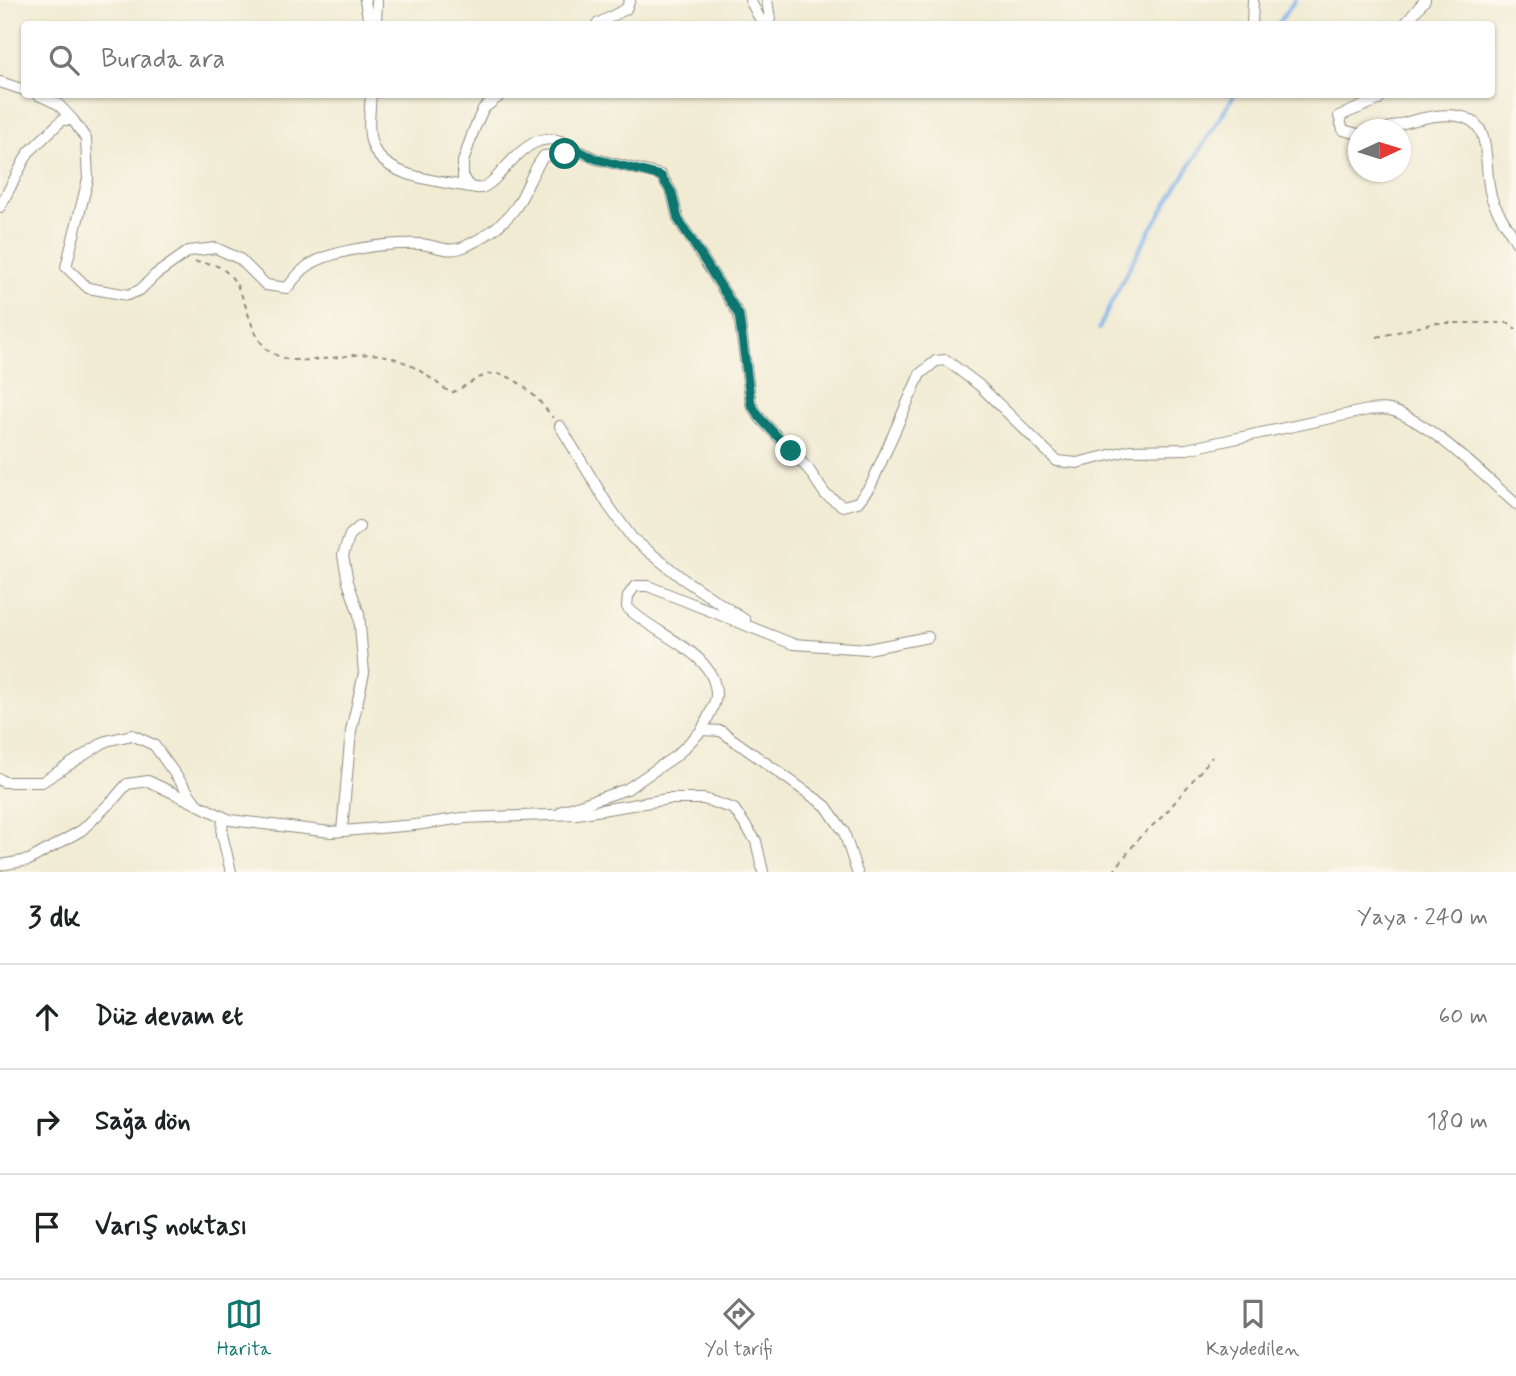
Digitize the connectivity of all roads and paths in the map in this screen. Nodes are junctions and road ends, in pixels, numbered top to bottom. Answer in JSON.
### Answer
{"nodes":[{"id":1,"x":365,"y":0,"type":"edge"},
{"id":2,"x":377,"y":0,"type":"edge"},
{"id":3,"x":630,"y":0,"type":"edge"},
{"id":4,"x":750,"y":0,"type":"edge"},
{"id":5,"x":767,"y":0,"type":"edge"},
{"id":6,"x":1253,"y":0,"type":"edge"},
{"id":7,"x":1425,"y":0,"type":"edge"},
{"id":8,"x":368,"y":21,"type":"edge"},
{"id":9,"x":376,"y":21,"type":"edge"},
{"id":10,"x":603,"y":21,"type":"edge"},
{"id":11,"x":764,"y":21,"type":"edge"},
{"id":12,"x":768,"y":21,"type":"edge"},
{"id":13,"x":1252,"y":21,"type":"edge"},
{"id":14,"x":1408,"y":21,"type":"edge"},
{"id":15,"x":0,"y":82,"type":"edge"},
{"id":16,"x":21,"y":89,"type":"edge"},
{"id":17,"x":45,"y":98,"type":"edge"},
{"id":18,"x":371,"y":98,"type":"edge"},
{"id":19,"x":497,"y":98,"type":"edge"},
{"id":20,"x":1379,"y":98,"type":"edge"},
{"id":21,"x":74,"y":120,"type":"junction"},
{"id":22,"x":1411,"y":121,"type":"edge"},
{"id":23,"x":1348,"y":131,"type":"edge"},
{"id":24,"x":575,"y":149,"type":"junction"},
{"id":25,"x":470,"y":187,"type":"junction"},
{"id":26,"x":0,"y":207,"type":"edge"},
{"id":27,"x":1516,"y":242,"type":"edge"},
{"id":28,"x":194,"y":262,"type":"dead end"},
{"id":29,"x":1516,"y":328,"type":"edge"},
{"id":30,"x":1377,"y":337,"type":"dead end"},
{"id":31,"x":560,"y":426,"type":"joint"},
{"id":32,"x":1511,"y":496,"type":"edge"},
{"id":33,"x":1516,"y":504,"type":"edge"},
{"id":34,"x":359,"y":527,"type":"dead end"},
{"id":35,"x":763,"y":632,"type":"junction"},
{"id":36,"x":928,"y":637,"type":"dead end"},
{"id":37,"x":702,"y":730,"type":"junction"},
{"id":38,"x":1212,"y":757,"type":"dead end"},
{"id":39,"x":0,"y":779,"type":"edge"},
{"id":40,"x":197,"y":805,"type":"junction"},
{"id":41,"x":552,"y":815,"type":"junction"},
{"id":42,"x":223,"y":817,"type":"junction"},
{"id":43,"x":342,"y":831,"type":"junction"},
{"id":44,"x":0,"y":865,"type":"edge"},
{"id":45,"x":231,"y":872,"type":"edge"},
{"id":46,"x":764,"y":872,"type":"edge"},
{"id":47,"x":857,"y":872,"type":"edge"},
{"id":48,"x":1113,"y":872,"type":"edge"}],
"edges":[{"from":1,"to":8,"type":"street"},
{"from":2,"to":9,"type":"street"},
{"from":3,"to":10,"type":"street"},
{"from":4,"to":11,"type":"street"},
{"from":5,"to":12,"type":"street"},
{"from":6,"to":13,"type":"street"},
{"from":7,"to":14,"type":"street"},
{"from":15,"to":16,"type":"street"},
{"from":17,"to":21,"type":"street"},
{"from":18,"to":25,"type":"street"},
{"from":19,"to":25,"type":"street"},
{"from":20,"to":23,"type":"street"},
{"from":21,"to":24,"type":"street"},
{"from":21,"to":26,"type":"street"},
{"from":22,"to":27,"type":"street"},
{"from":24,"to":25,"type":"street"},
{"from":24,"to":32,"type":"street"},
{"from":28,"to":31,"type":"path"},
{"from":29,"to":30,"type":"path"},
{"from":31,"to":35,"type":"street"},
{"from":32,"to":33,"type":"street"},
{"from":34,"to":43,"type":"street"},
{"from":35,"to":36,"type":"street"},
{"from":35,"to":37,"type":"street"},
{"from":37,"to":41,"type":"street"},
{"from":37,"to":47,"type":"street"},
{"from":38,"to":48,"type":"path"},
{"from":39,"to":40,"type":"street"},
{"from":40,"to":42,"type":"street"},
{"from":40,"to":44,"type":"street"},
{"from":41,"to":43,"type":"street"},
{"from":41,"to":46,"type":"street"},
{"from":42,"to":43,"type":"street"},
{"from":42,"to":45,"type":"street"}]}
